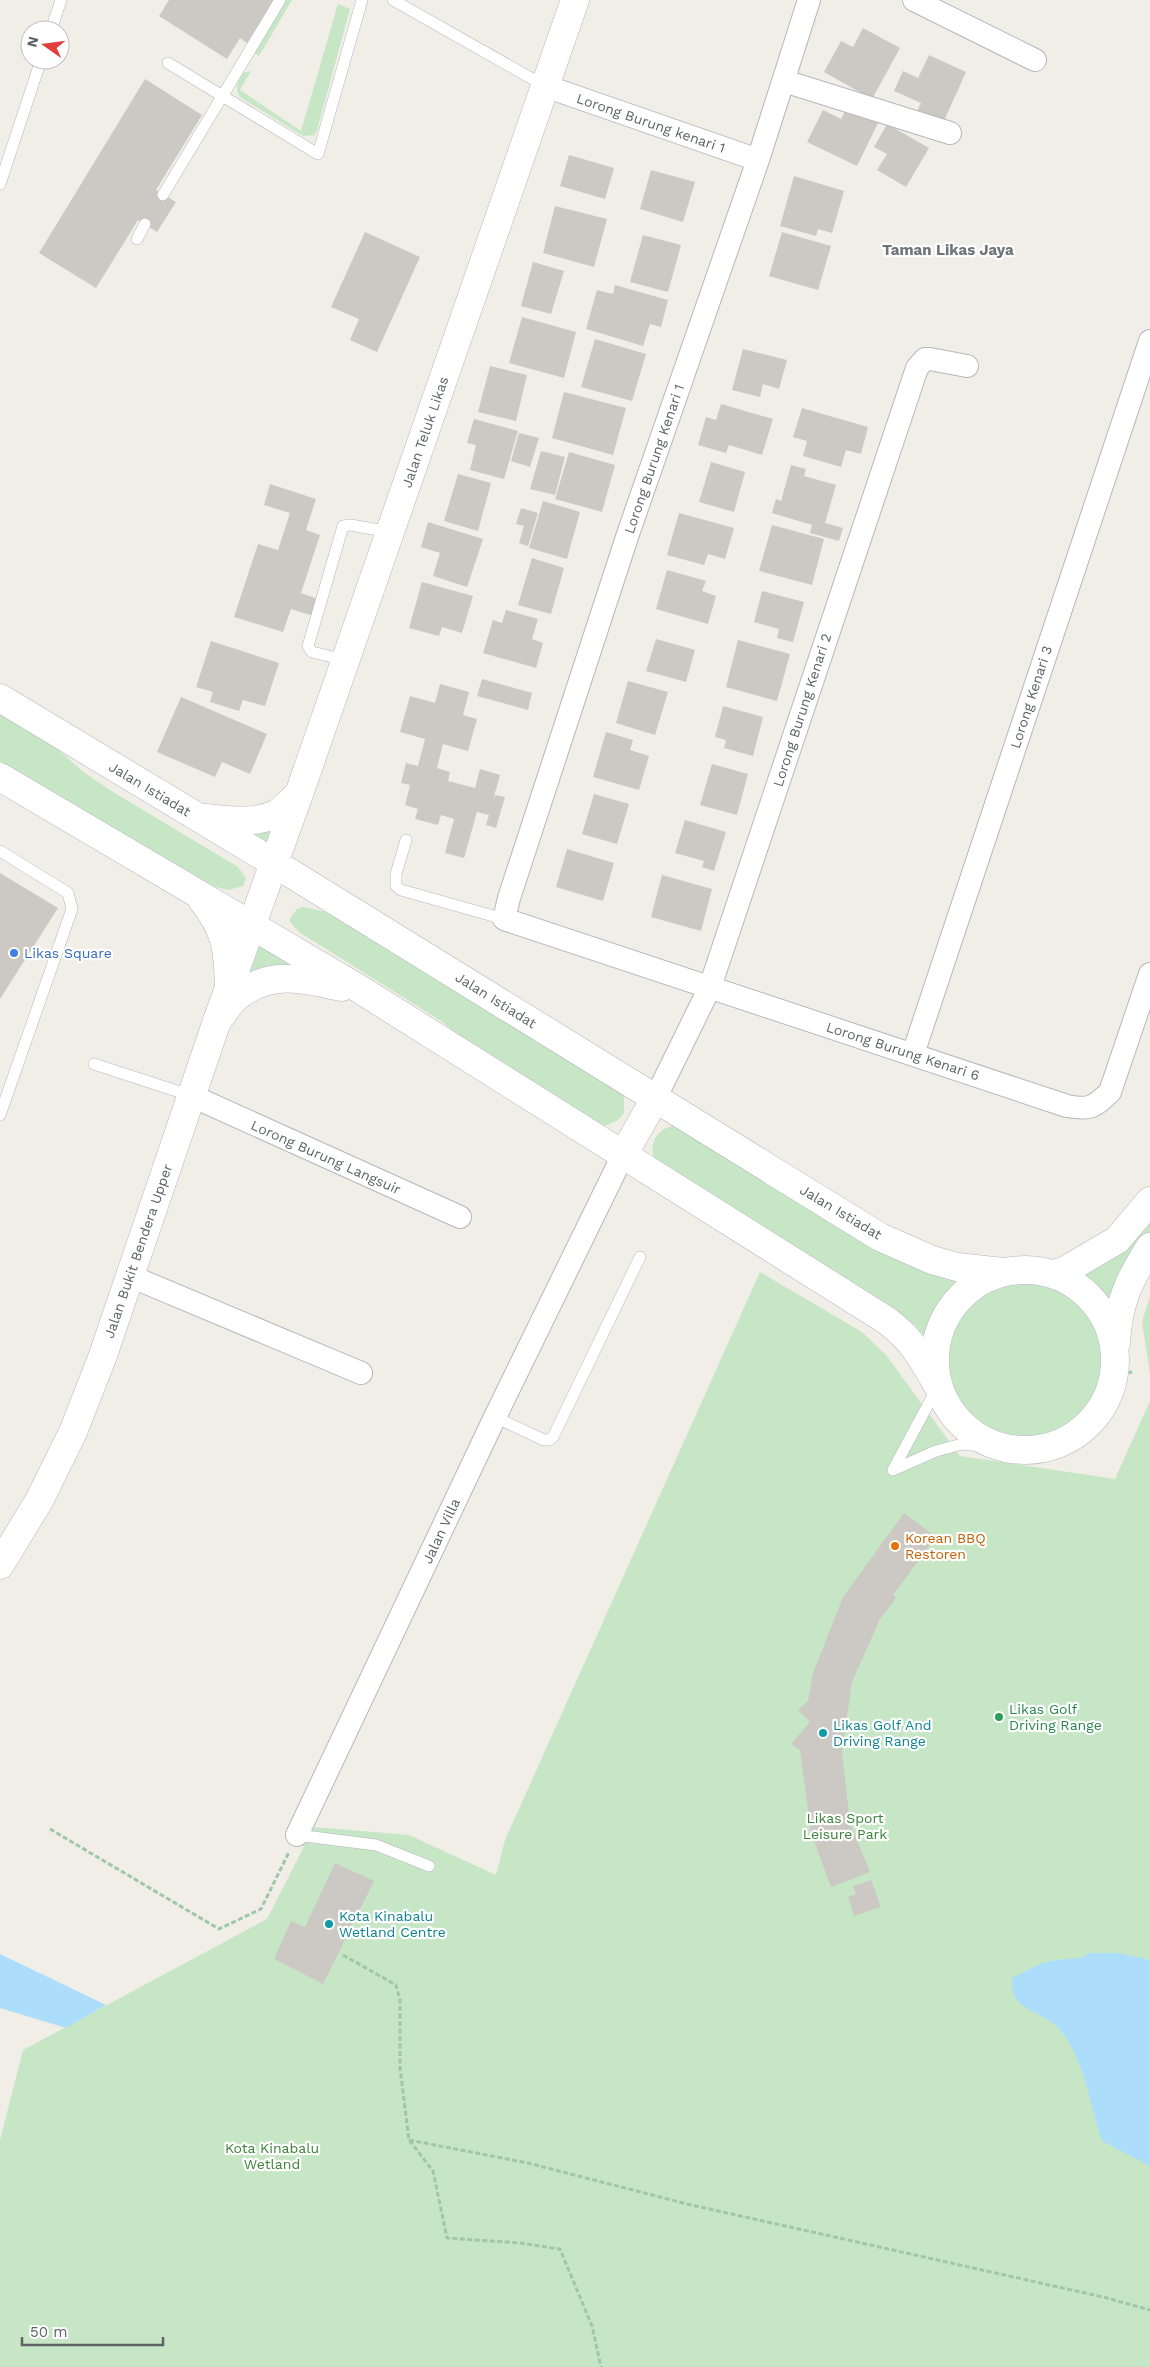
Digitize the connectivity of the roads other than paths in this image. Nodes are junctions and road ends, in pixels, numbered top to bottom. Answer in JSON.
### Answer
{"nodes":[{"id":1,"x":61,"y":0,"type":"edge"},
{"id":2,"x":280,"y":0,"type":"edge"},
{"id":3,"x":362,"y":0,"type":"edge"},
{"id":4,"x":393,"y":0,"type":"edge"},
{"id":5,"x":575,"y":0,"type":"edge"},
{"id":6,"x":808,"y":0,"type":"edge"},
{"id":7,"x":914,"y":0,"type":"edge"},
{"id":8,"x":54,"y":20,"type":"edge"},
{"id":9,"x":1035,"y":60,"type":"dead end"},
{"id":10,"x":168,"y":63,"type":"dead end"},
{"id":11,"x":38,"y":70,"type":"edge"},
{"id":12,"x":784,"y":81,"type":"junction"},
{"id":13,"x":544,"y":86,"type":"junction"},
{"id":14,"x":221,"y":96,"type":"junction"},
{"id":15,"x":950,"y":133,"type":"dead end"},
{"id":16,"x":758,"y":160,"type":"junction"},
{"id":17,"x":0,"y":184,"type":"edge"},
{"id":18,"x":163,"y":195,"type":"dead end"},
{"id":19,"x":145,"y":224,"type":"dead end"},
{"id":20,"x":137,"y":239,"type":"dead end"},
{"id":21,"x":1150,"y":341,"type":"edge"},
{"id":22,"x":967,"y":366,"type":"dead end"},
{"id":23,"x":390,"y":532,"type":"junction"},
{"id":24,"x":346,"y":660,"type":"junction"},
{"id":25,"x":0,"y":698,"type":"edge"},
{"id":26,"x":0,"y":777,"type":"edge"},
{"id":27,"x":299,"y":794,"type":"junction"},
{"id":28,"x":199,"y":818,"type":"junction"},
{"id":29,"x":406,"y":840,"type":"dead end"},
{"id":30,"x":0,"y":851,"type":"edge"},
{"id":31,"x":274,"y":863,"type":"junction"},
{"id":32,"x":198,"y":895,"type":"junction"},
{"id":33,"x":504,"y":919,"type":"junction"},
{"id":34,"x":251,"y":926,"type":"junction"},
{"id":35,"x":1150,"y":974,"type":"edge"},
{"id":36,"x":710,"y":987,"type":"junction"},
{"id":37,"x":229,"y":988,"type":"junction"},
{"id":38,"x":361,"y":990,"type":"junction"},
{"id":39,"x":217,"y":1021,"type":"junction"},
{"id":40,"x":913,"y":1054,"type":"junction"},
{"id":41,"x":94,"y":1064,"type":"dead end"},
{"id":42,"x":192,"y":1096,"type":"junction"},
{"id":43,"x":655,"y":1098,"type":"junction"},
{"id":44,"x":0,"y":1116,"type":"edge"},
{"id":45,"x":623,"y":1155,"type":"junction"},
{"id":46,"x":1150,"y":1201,"type":"edge"},
{"id":47,"x":460,"y":1217,"type":"dead end"},
{"id":48,"x":1150,"y":1247,"type":"edge"},
{"id":49,"x":640,"y":1257,"type":"dead end"},
{"id":50,"x":1003,"y":1272,"type":"junction"},
{"id":51,"x":1053,"y":1274,"type":"junction"},
{"id":52,"x":130,"y":1276,"type":"junction"},
{"id":53,"x":361,"y":1373,"type":"dead end"},
{"id":54,"x":1123,"y":1374,"type":"junction"},
{"id":55,"x":938,"y":1386,"type":"junction"},
{"id":56,"x":495,"y":1418,"type":"junction"},
{"id":57,"x":1000,"y":1448,"type":"junction"},
{"id":58,"x":0,"y":1565,"type":"edge"},
{"id":59,"x":297,"y":1835,"type":"joint"},
{"id":60,"x":429,"y":1866,"type":"dead end"}],
"edges":[{"from":1,"to":8,"type":"lane"},
{"from":2,"to":14,"type":"lane"},
{"from":3,"to":14,"type":"lane"},
{"from":4,"to":13,"type":"lane"},
{"from":5,"to":13,"type":"main road","name":"Jalan Teluk Likas"},
{"from":6,"to":12,"type":"street","name":"Lorong Burung Kenari 1"},
{"from":7,"to":9,"type":"street"},
{"from":10,"to":14,"type":"lane"},
{"from":11,"to":17,"type":"lane"},
{"from":12,"to":15,"type":"street"},
{"from":12,"to":16,"type":"street","name":"Lorong Burung Kenari 1"},
{"from":13,"to":16,"type":"street","name":"Lorong Burung kenari 1"},
{"from":13,"to":23,"type":"main road","name":"Jalan Teluk Likas"},
{"from":14,"to":18,"type":"lane"},
{"from":16,"to":33,"type":"street","name":"Lorong Burung Kenari 1"},
{"from":19,"to":20,"type":"lane"},
{"from":21,"to":40,"type":"street","name":"Lorong Kenari 3"},
{"from":22,"to":36,"type":"street","name":"Lorong Burung Kenari 2"},
{"from":23,"to":24,"type":"main road","name":"Jalan Teluk Likas"},
{"from":23,"to":24,"type":"lane"},
{"from":24,"to":27,"type":"main road","name":"Jalan Teluk Likas"},
{"from":25,"to":28,"type":"main road","name":"Jalan Istiadat"},
{"from":26,"to":32,"type":"main road"},
{"from":27,"to":28,"type":"main road"},
{"from":27,"to":31,"type":"main road","name":"Jalan Teluk Likas"},
{"from":28,"to":31,"type":"main road","name":"Jalan Istiadat"},
{"from":29,"to":33,"type":"lane"},
{"from":30,"to":44,"type":"lane"},
{"from":31,"to":34,"type":"main road","name":"Jalan Teluk Likas"},
{"from":31,"to":43,"type":"main road","name":"Jalan Istiadat"},
{"from":32,"to":34,"type":"main road"},
{"from":32,"to":37,"type":"main road"},
{"from":33,"to":36,"type":"street","name":"Lorong Burung Kenari 6"},
{"from":34,"to":37,"type":"main road","name":"Jalan Bukit Bendera Upper"},
{"from":34,"to":38,"type":"main road"},
{"from":35,"to":40,"type":"street","name":"Lorong Burung Kenari 6"},
{"from":36,"to":40,"type":"street","name":"Lorong Burung Kenari 6"},
{"from":36,"to":43,"type":"street","name":"Lorong Burung Kenari 2"},
{"from":37,"to":39,"type":"main road","name":"Jalan Bukit Bendera Upper"},
{"from":38,"to":39,"type":"main road"},
{"from":38,"to":45,"type":"main road"},
{"from":39,"to":42,"type":"main road","name":"Jalan Bukit Bendera Upper"},
{"from":41,"to":42,"type":"lane"},
{"from":42,"to":47,"type":"street","name":"Lorong Burung Langsuir"},
{"from":42,"to":52,"type":"main road","name":"Jalan Bukit Bendera Upper"},
{"from":43,"to":45,"type":"main road"},
{"from":43,"to":50,"type":"main road","name":"Jalan Istiadat"},
{"from":45,"to":55,"type":"main road"},
{"from":45,"to":56,"type":"street","name":"Jalan Villa"},
{"from":46,"to":51,"type":"main road"},
{"from":48,"to":54,"type":"main road"},
{"from":49,"to":56,"type":"lane"},
{"from":50,"to":51,"type":"main road"},
{"from":50,"to":55,"type":"main road"},
{"from":51,"to":54,"type":"main road"},
{"from":52,"to":53,"type":"street"},
{"from":52,"to":58,"type":"main road","name":"Jalan Bukit Bendera Upper"},
{"from":54,"to":57,"type":"main road"},
{"from":55,"to":57,"type":"main road"},
{"from":55,"to":57,"type":"lane"},
{"from":56,"to":59,"type":"street","name":"Jalan Villa"},
{"from":59,"to":60,"type":"lane"}]}
